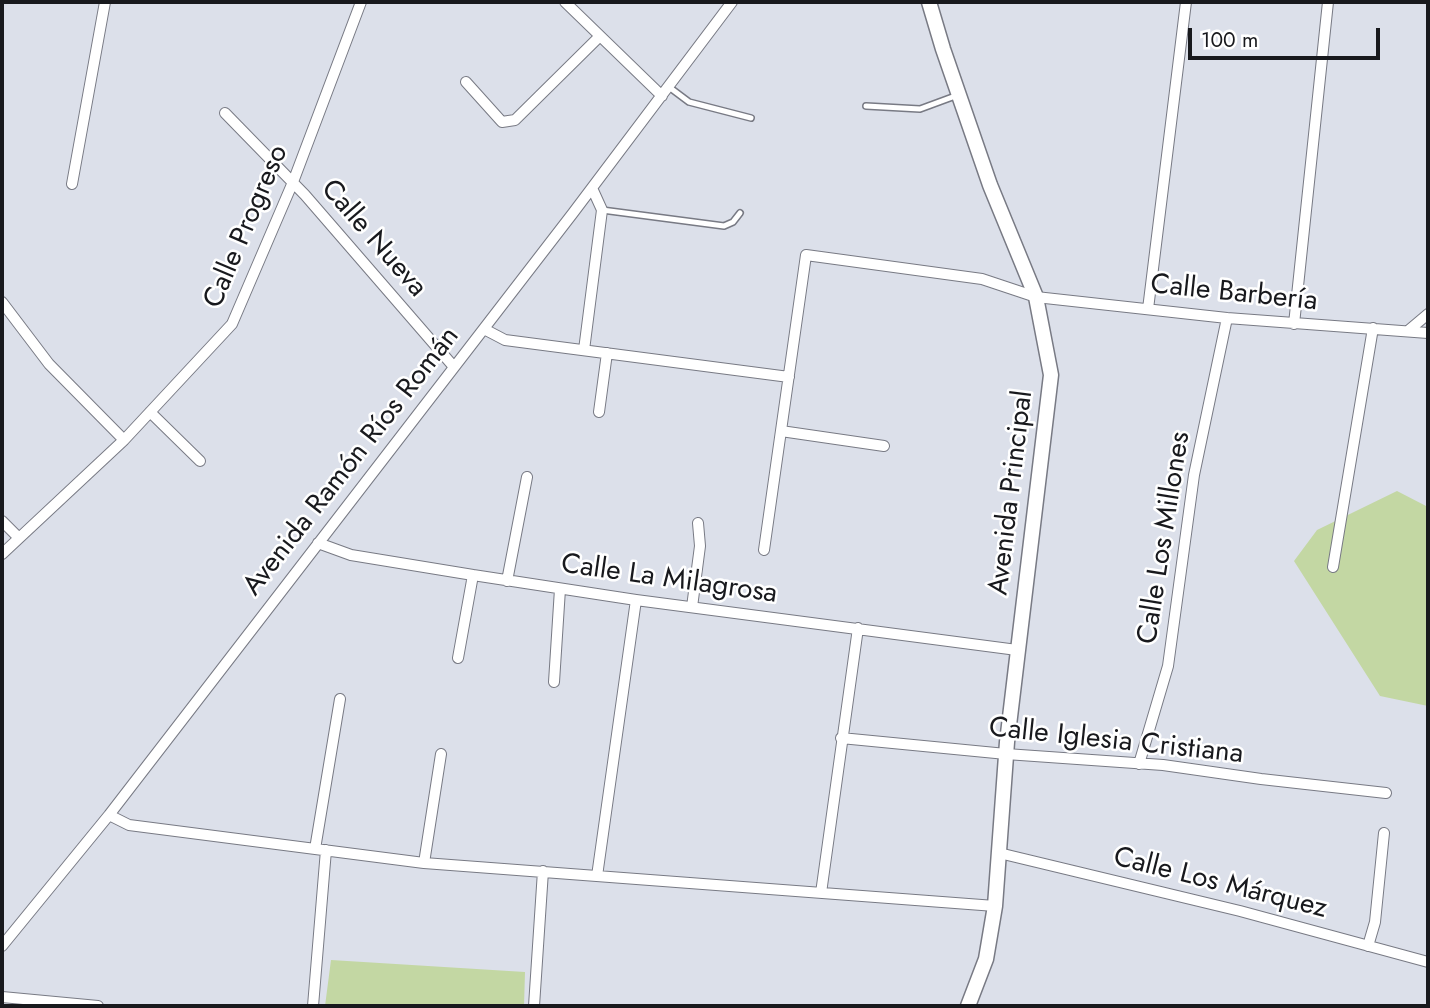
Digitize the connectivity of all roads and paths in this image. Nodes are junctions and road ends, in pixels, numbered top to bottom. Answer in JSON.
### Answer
{"nodes":[{"id":1,"x":105,"y":2,"type":"edge"},
{"id":2,"x":565,"y":2,"type":"edge"},
{"id":3,"x":732,"y":2,"type":"edge"},
{"id":4,"x":929,"y":2,"type":"edge"},
{"id":5,"x":1186,"y":2,"type":"edge"},
{"id":6,"x":1328,"y":2,"type":"edge"},
{"id":7,"x":360,"y":3,"type":"edge"},
{"id":8,"x":599,"y":37,"type":"junction"},
{"id":9,"x":466,"y":82,"type":"dead end"},
{"id":10,"x":666,"y":92,"type":"junction"},
{"id":11,"x":958,"y":95,"type":"junction"},
{"id":12,"x":866,"y":106,"type":"dead end"},
{"id":13,"x":225,"y":113,"type":"dead end"},
{"id":14,"x":751,"y":118,"type":"dead end"},
{"id":15,"x":293,"y":182,"type":"junction"},
{"id":16,"x":72,"y":184,"type":"dead end"},
{"id":17,"x":592,"y":188,"type":"junction"},
{"id":18,"x":602,"y":210,"type":"junction"},
{"id":19,"x":740,"y":213,"type":"dead end"},
{"id":20,"x":1036,"y":297,"type":"junction"},
{"id":21,"x":2,"y":302,"type":"edge"},
{"id":22,"x":1149,"y":309,"type":"junction"},
{"id":23,"x":1428,"y":314,"type":"edge"},
{"id":24,"x":1227,"y":318,"type":"junction"},
{"id":25,"x":1294,"y":324,"type":"junction"},
{"id":26,"x":1373,"y":328,"type":"junction"},
{"id":27,"x":484,"y":330,"type":"junction"},
{"id":28,"x":1409,"y":330,"type":"junction"},
{"id":29,"x":1428,"y":333,"type":"edge"},
{"id":30,"x":584,"y":350,"type":"junction"},
{"id":31,"x":607,"y":353,"type":"junction"},
{"id":32,"x":454,"y":367,"type":"junction"},
{"id":33,"x":789,"y":377,"type":"junction"},
{"id":34,"x":150,"y":412,"type":"junction"},
{"id":35,"x":598,"y":412,"type":"dead end"},
{"id":36,"x":781,"y":431,"type":"junction"},
{"id":37,"x":124,"y":440,"type":"junction"},
{"id":38,"x":884,"y":446,"type":"dead end"},
{"id":39,"x":200,"y":461,"type":"dead end"},
{"id":40,"x":527,"y":477,"type":"dead end"},
{"id":41,"x":2,"y":521,"type":"edge"},
{"id":42,"x":698,"y":523,"type":"dead end"},
{"id":43,"x":19,"y":538,"type":"junction"},
{"id":44,"x":318,"y":543,"type":"junction"},
{"id":45,"x":764,"y":550,"type":"dead end"},
{"id":46,"x":2,"y":554,"type":"edge"},
{"id":47,"x":1333,"y":567,"type":"dead end"},
{"id":48,"x":473,"y":575,"type":"junction"},
{"id":49,"x":507,"y":581,"type":"junction"},
{"id":50,"x":560,"y":589,"type":"junction"},
{"id":51,"x":636,"y":600,"type":"junction"},
{"id":52,"x":691,"y":607,"type":"junction"},
{"id":53,"x":858,"y":628,"type":"junction"},
{"id":54,"x":1017,"y":650,"type":"junction"},
{"id":55,"x":458,"y":658,"type":"dead end"},
{"id":56,"x":554,"y":682,"type":"dead end"},
{"id":57,"x":340,"y":699,"type":"dead end"},
{"id":58,"x":841,"y":738,"type":"junction"},
{"id":59,"x":440,"y":754,"type":"dead end"},
{"id":60,"x":1006,"y":754,"type":"junction"},
{"id":61,"x":1139,"y":764,"type":"junction"},
{"id":62,"x":1386,"y":793,"type":"dead end"},
{"id":63,"x":109,"y":815,"type":"junction"},
{"id":64,"x":1384,"y":832,"type":"dead end"},
{"id":65,"x":321,"y":849,"type":"junction"},
{"id":66,"x":999,"y":853,"type":"junction"},
{"id":67,"x":424,"y":863,"type":"junction"},
{"id":68,"x":543,"y":871,"type":"junction"},
{"id":69,"x":597,"y":876,"type":"junction"},
{"id":70,"x":821,"y":893,"type":"junction"},
{"id":71,"x":995,"y":906,"type":"junction"},
{"id":72,"x":2,"y":946,"type":"edge"},
{"id":73,"x":1368,"y":946,"type":"junction"},
{"id":74,"x":1428,"y":962,"type":"edge"},
{"id":75,"x":2,"y":997,"type":"edge"},
{"id":76,"x":98,"y":1006,"type":"edge"},
{"id":77,"x":313,"y":1006,"type":"edge"},
{"id":78,"x":534,"y":1006,"type":"edge"},
{"id":79,"x":968,"y":1006,"type":"edge"}],
"edges":[{"from":1,"to":16,"type":"street"},
{"from":2,"to":8,"type":"street"},
{"from":3,"to":10,"type":"street","name":"Avenida Ramón Ríos Román"},
{"from":4,"to":11,"type":"street","name":"Avenida Principal"},
{"from":5,"to":22,"type":"street"},
{"from":6,"to":25,"type":"street"},
{"from":7,"to":15,"type":"street","name":"Calle Progreso"},
{"from":8,"to":9,"type":"street"},
{"from":8,"to":10,"type":"street"},
{"from":10,"to":14,"type":"lane"},
{"from":10,"to":17,"type":"street","name":"Avenida Ramón Ríos Román"},
{"from":11,"to":12,"type":"lane"},
{"from":11,"to":20,"type":"street","name":"Avenida Principal"},
{"from":13,"to":15,"type":"street","name":"Calle Nueva"},
{"from":15,"to":32,"type":"street","name":"Calle Nueva"},
{"from":15,"to":34,"type":"street","name":"Calle Progreso"},
{"from":17,"to":18,"type":"street"},
{"from":17,"to":27,"type":"street","name":"Avenida Ramón Ríos Román"},
{"from":18,"to":19,"type":"lane"},
{"from":18,"to":30,"type":"street"},
{"from":20,"to":22,"type":"street","name":"Calle Barbería"},
{"from":20,"to":33,"type":"street","name":"Calle Barbería"},
{"from":20,"to":54,"type":"street","name":"Avenida Principal"},
{"from":21,"to":37,"type":"street"},
{"from":22,"to":24,"type":"street","name":"Calle Barbería"},
{"from":23,"to":28,"type":"street"},
{"from":24,"to":25,"type":"street","name":"Calle Barbería"},
{"from":24,"to":61,"type":"street","name":"Calle Los Millones"},
{"from":25,"to":26,"type":"street","name":"Calle Barbería"},
{"from":26,"to":28,"type":"street","name":"Calle Barbería"},
{"from":26,"to":47,"type":"street"},
{"from":27,"to":30,"type":"street"},
{"from":27,"to":32,"type":"street","name":"Avenida Ramón Ríos Román"},
{"from":28,"to":29,"type":"street","name":"Calle Barbería"},
{"from":30,"to":31,"type":"street"},
{"from":31,"to":33,"type":"street"},
{"from":31,"to":35,"type":"street"},
{"from":32,"to":44,"type":"street","name":"Avenida Ramón Ríos Román"},
{"from":33,"to":36,"type":"street"},
{"from":34,"to":37,"type":"street","name":"Calle Progreso"},
{"from":34,"to":39,"type":"street"},
{"from":36,"to":38,"type":"street"},
{"from":36,"to":45,"type":"street"},
{"from":37,"to":43,"type":"street","name":"Calle Progreso"},
{"from":40,"to":49,"type":"street"},
{"from":41,"to":43,"type":"street"},
{"from":42,"to":52,"type":"street"},
{"from":43,"to":46,"type":"street","name":"Calle Progreso"},
{"from":44,"to":48,"type":"street","name":"Calle La Milagrosa"},
{"from":44,"to":63,"type":"street","name":"Avenida Ramón Ríos Román"},
{"from":48,"to":49,"type":"street","name":"Calle La Milagrosa"},
{"from":48,"to":55,"type":"street"},
{"from":49,"to":50,"type":"street","name":"Calle La Milagrosa"},
{"from":50,"to":51,"type":"street","name":"Calle La Milagrosa"},
{"from":50,"to":56,"type":"street"},
{"from":51,"to":52,"type":"street","name":"Calle La Milagrosa"},
{"from":51,"to":69,"type":"street"},
{"from":52,"to":53,"type":"street","name":"Calle La Milagrosa"},
{"from":53,"to":54,"type":"street","name":"Calle La Milagrosa"},
{"from":53,"to":58,"type":"street"},
{"from":54,"to":60,"type":"street","name":"Avenida Principal"},
{"from":57,"to":65,"type":"street"},
{"from":58,"to":60,"type":"street","name":"Calle Iglesia Cristiana"},
{"from":58,"to":70,"type":"street"},
{"from":59,"to":67,"type":"street"},
{"from":60,"to":61,"type":"street","name":"Calle Iglesia Cristiana"},
{"from":60,"to":66,"type":"street","name":"Avenida Principal"},
{"from":61,"to":62,"type":"street","name":"Calle Iglesia Cristiana"},
{"from":63,"to":65,"type":"street"},
{"from":63,"to":72,"type":"street","name":"Avenida Ramón Ríos Román"},
{"from":64,"to":73,"type":"street"},
{"from":65,"to":67,"type":"street"},
{"from":65,"to":77,"type":"street"},
{"from":66,"to":71,"type":"street","name":"Avenida Principal"},
{"from":66,"to":73,"type":"street","name":"Calle Los Márquez"},
{"from":67,"to":68,"type":"street"},
{"from":68,"to":69,"type":"street"},
{"from":68,"to":78,"type":"street"},
{"from":69,"to":70,"type":"street"},
{"from":70,"to":71,"type":"street"},
{"from":71,"to":79,"type":"street","name":"Avenida Principal"},
{"from":73,"to":74,"type":"street","name":"Calle Los Márquez"},
{"from":75,"to":76,"type":"street"}]}
